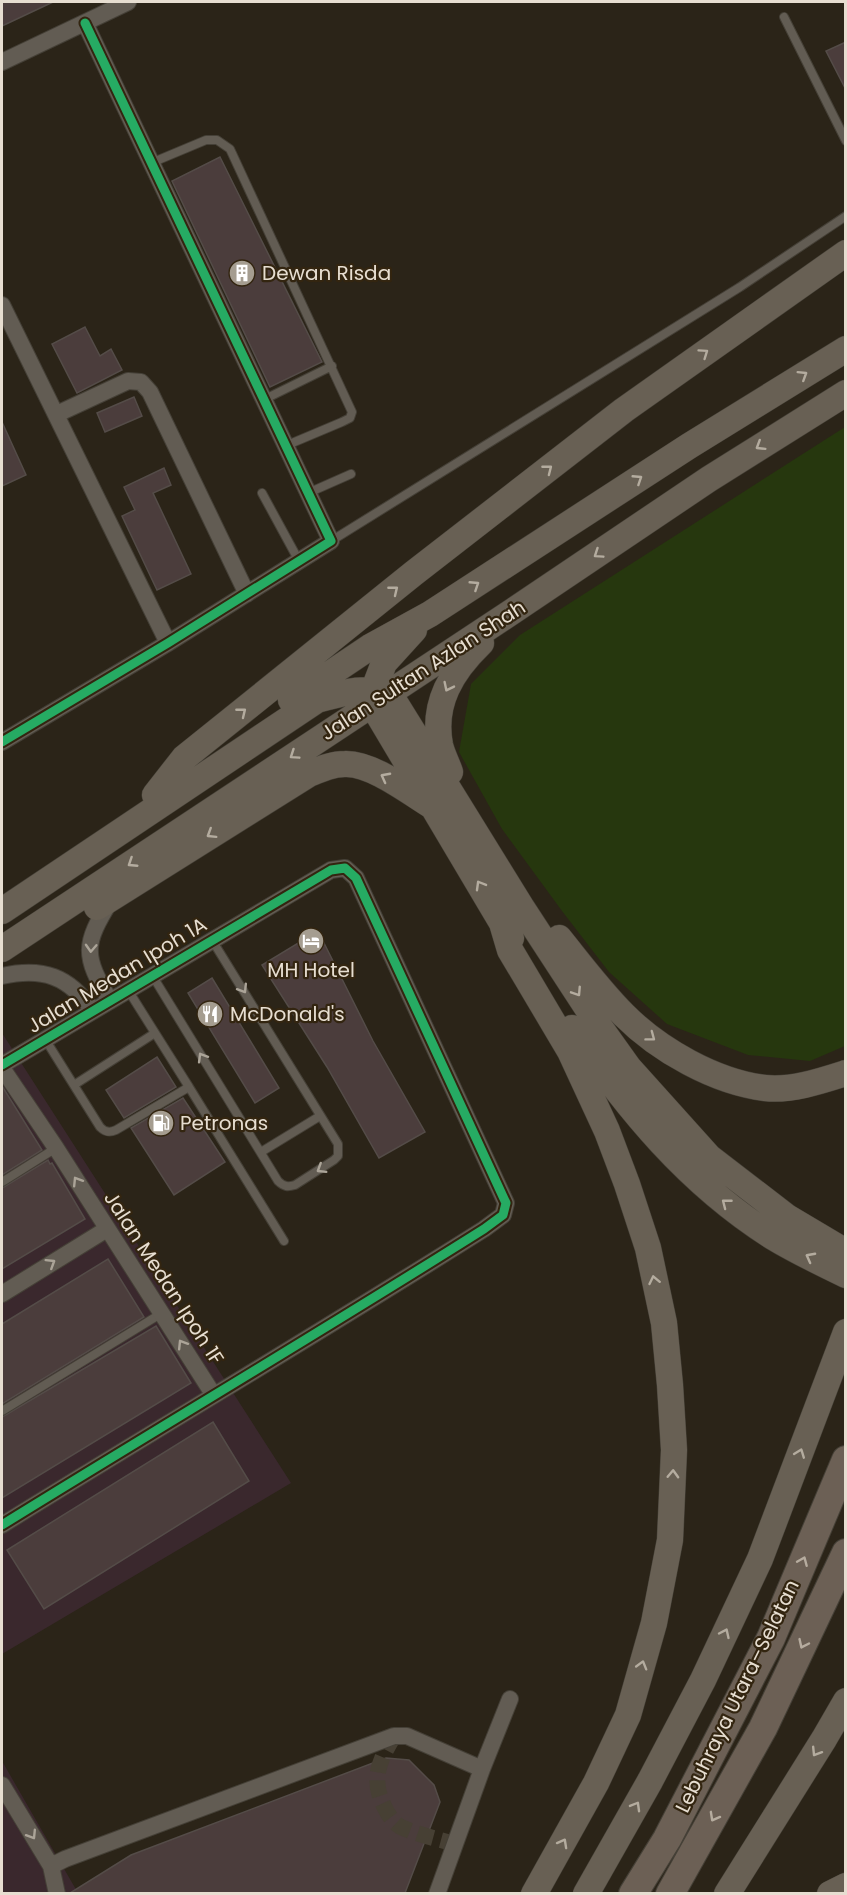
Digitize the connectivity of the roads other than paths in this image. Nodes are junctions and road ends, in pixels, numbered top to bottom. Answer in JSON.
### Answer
{"nodes":[{"id":1,"x":128,"y":2,"type":"edge"},
{"id":2,"x":784,"y":17,"type":"dead end"},
{"id":3,"x":85,"y":23,"type":"junction"},
{"id":4,"x":2,"y":62,"type":"edge"},
{"id":5,"x":846,"y":141,"type":"edge"},
{"id":6,"x":151,"y":163,"type":"junction"},
{"id":7,"x":845,"y":219,"type":"edge"},
{"id":8,"x":846,"y":253,"type":"edge"},
{"id":9,"x":2,"y":305,"type":"edge"},
{"id":10,"x":846,"y":349,"type":"edge"},
{"id":11,"x":332,"y":366,"type":"junction"},
{"id":12,"x":846,"y":393,"type":"edge"},
{"id":13,"x":263,"y":400,"type":"junction"},
{"id":14,"x":57,"y":414,"type":"junction"},
{"id":15,"x":285,"y":446,"type":"junction"},
{"id":16,"x":351,"y":474,"type":"dead end"},
{"id":17,"x":262,"y":493,"type":"dead end"},
{"id":18,"x":308,"y":493,"type":"junction"},
{"id":19,"x":331,"y":541,"type":"junction"},
{"id":20,"x":298,"y":561,"type":"junction"},
{"id":21,"x":247,"y":594,"type":"junction"},
{"id":22,"x":513,"y":611,"type":"junction"},
{"id":23,"x":430,"y":614,"type":"junction"},
{"id":24,"x":168,"y":643,"type":"junction"},
{"id":25,"x":379,"y":695,"type":"junction"},
{"id":26,"x":329,"y":697,"type":"junction"},
{"id":27,"x":343,"y":723,"type":"junction"},
{"id":28,"x":2,"y":742,"type":"edge"},
{"id":29,"x":155,"y":795,"type":"junction"},
{"id":30,"x":435,"y":807,"type":"junction"},
{"id":31,"x":463,"y":810,"type":"junction"},
{"id":32,"x":2,"y":894,"type":"edge"},
{"id":33,"x":113,"y":897,"type":"junction"},
{"id":34,"x":522,"y":908,"type":"junction"},
{"id":35,"x":2,"y":911,"type":"edge"},
{"id":36,"x":502,"y":923,"type":"junction"},
{"id":37,"x":212,"y":939,"type":"junction"},
{"id":38,"x":2,"y":949,"type":"edge"},
{"id":39,"x":2,"y":968,"type":"edge"},
{"id":40,"x":152,"y":975,"type":"junction"},
{"id":41,"x":2,"y":976,"type":"edge"},
{"id":42,"x":128,"y":990,"type":"junction"},
{"id":43,"x":110,"y":1001,"type":"junction"},
{"id":44,"x":93,"y":1011,"type":"junction"},
{"id":45,"x":155,"y":1033,"type":"junction"},
{"id":46,"x":45,"y":1039,"type":"junction"},
{"id":47,"x":2,"y":1066,"type":"edge"},
{"id":48,"x":846,"y":1073,"type":"edge"},
{"id":49,"x":74,"y":1085,"type":"junction"},
{"id":50,"x":189,"y":1087,"type":"junction"},
{"id":51,"x":320,"y":1116,"type":"junction"},
{"id":52,"x":56,"y":1148,"type":"junction"},
{"id":53,"x":261,"y":1152,"type":"junction"},
{"id":54,"x":2,"y":1182,"type":"edge"},
{"id":55,"x":780,"y":1227,"type":"junction"},
{"id":56,"x":107,"y":1229,"type":"junction"},
{"id":57,"x":284,"y":1241,"type":"dead end"},
{"id":58,"x":846,"y":1252,"type":"edge"},
{"id":59,"x":846,"y":1275,"type":"edge"},
{"id":60,"x":2,"y":1294,"type":"edge"},
{"id":61,"x":162,"y":1312,"type":"junction"},
{"id":62,"x":846,"y":1332,"type":"edge"},
{"id":63,"x":213,"y":1394,"type":"junction"},
{"id":64,"x":2,"y":1412,"type":"edge"},
{"id":65,"x":846,"y":1460,"type":"edge"},
{"id":66,"x":2,"y":1524,"type":"edge"},
{"id":67,"x":846,"y":1552,"type":"edge"},
{"id":68,"x":510,"y":1699,"type":"dead end"},
{"id":69,"x":846,"y":1701,"type":"edge"},
{"id":70,"x":482,"y":1769,"type":"junction"},
{"id":71,"x":2,"y":1785,"type":"edge"},
{"id":72,"x":51,"y":1866,"type":"junction"},
{"id":73,"x":846,"y":1886,"type":"edge"},
{"id":74,"x":57,"y":1893,"type":"edge"},
{"id":75,"x":437,"y":1893,"type":"edge"},
{"id":76,"x":534,"y":1893,"type":"edge"},
{"id":77,"x":586,"y":1893,"type":"edge"},
{"id":78,"x":633,"y":1893,"type":"edge"},
{"id":79,"x":670,"y":1893,"type":"edge"},
{"id":80,"x":727,"y":1893,"type":"edge"},
{"id":81,"x":830,"y":1893,"type":"edge"}],
"edges":[{"from":1,"to":3,"type":"street"},
{"from":2,"to":5,"type":"lane"},
{"from":3,"to":4,"type":"street"},
{"from":3,"to":6,"type":"street"},
{"from":6,"to":11,"type":"lane"},
{"from":6,"to":13,"type":"street"},
{"from":7,"to":19,"type":"lane"},
{"from":29,"to":8,"type":"main road","one_way":true},
{"from":9,"to":14,"type":"street"},
{"from":23,"to":10,"type":"main road","one_way":true},
{"from":11,"to":13,"type":"lane"},
{"from":11,"to":15,"type":"lane"},
{"from":12,"to":22,"type":"main road","name":"Jalan Sultan Azlan Shah","one_way":true},
{"from":13,"to":15,"type":"street"},
{"from":14,"to":21,"type":"street"},
{"from":14,"to":24,"type":"street"},
{"from":15,"to":18,"type":"street"},
{"from":16,"to":18,"type":"lane"},
{"from":17,"to":20,"type":"lane"},
{"from":18,"to":19,"type":"street"},
{"from":19,"to":20,"type":"street"},
{"from":20,"to":21,"type":"street"},
{"from":21,"to":24,"type":"street"},
{"from":22,"to":25,"type":"main road","name":"Jalan Sultan Azlan Shah"},
{"from":22,"to":31,"type":"main road","one_way":true},
{"from":23,"to":25,"type":"main road"},
{"from":23,"to":29,"type":"main road"},
{"from":24,"to":28,"type":"street"},
{"from":25,"to":26,"type":"main road"},
{"from":25,"to":27,"type":"main road","name":"Jalan Sultan Azlan Shah"},
{"from":25,"to":30,"type":"main road"},
{"from":25,"to":31,"type":"main road"},
{"from":26,"to":27,"type":"main road"},
{"from":26,"to":35,"type":"main road"},
{"from":27,"to":38,"type":"main road","name":"Jalan Sultan Azlan Shah","one_way":true},
{"from":29,"to":32,"type":"main road"},
{"from":30,"to":33,"type":"main road","one_way":true},
{"from":36,"to":30,"type":"main road","one_way":true},
{"from":31,"to":34,"type":"main road"},
{"from":33,"to":39,"type":"main road"},
{"from":33,"to":43,"type":"street","one_way":true},
{"from":34,"to":48,"type":"main road","one_way":true},
{"from":34,"to":55,"type":"main road","one_way":true},
{"from":55,"to":36,"type":"main road","one_way":true},
{"from":76,"to":36,"type":"main road","one_way":true},
{"from":37,"to":40,"type":"street","name":"Jalan Medan Ipoh 1A"},
{"from":37,"to":51,"type":"lane","one_way":true},
{"from":37,"to":63,"type":"street","name":"Jalan Medan Ipoh 1A"},
{"from":40,"to":42,"type":"street","name":"Jalan Medan Ipoh 1A"},
{"from":53,"to":40,"type":"lane","one_way":true},
{"from":41,"to":44,"type":"street"},
{"from":42,"to":43,"type":"street","name":"Jalan Medan Ipoh 1A"},
{"from":42,"to":45,"type":"lane"},
{"from":43,"to":44,"type":"street","name":"Jalan Medan Ipoh 1A"},
{"from":44,"to":46,"type":"street","name":"Jalan Medan Ipoh 1A"},
{"from":45,"to":49,"type":"lane"},
{"from":45,"to":50,"type":"lane"},
{"from":46,"to":47,"type":"street","name":"Jalan Medan Ipoh 1A"},
{"from":46,"to":49,"type":"lane"},
{"from":47,"to":52,"type":"street","name":"Jalan Medan Ipoh 1F"},
{"from":49,"to":50,"type":"lane"},
{"from":50,"to":57,"type":"lane"},
{"from":51,"to":53,"type":"lane"},
{"from":51,"to":53,"type":"lane","one_way":true},
{"from":52,"to":54,"type":"lane"},
{"from":56,"to":52,"type":"street","name":"Jalan Medan Ipoh 1F","one_way":true},
{"from":55,"to":58,"type":"main road"},
{"from":59,"to":55,"type":"main road","one_way":true},
{"from":60,"to":56,"type":"street","one_way":true},
{"from":56,"to":61,"type":"street","name":"Jalan Medan Ipoh 1F"},
{"from":63,"to":61,"type":"street","name":"Jalan Medan Ipoh 1F","one_way":true},
{"from":61,"to":64,"type":"lane"},
{"from":77,"to":62,"type":"main road","one_way":true},
{"from":63,"to":66,"type":"street","name":"Jalan Medan Ipoh 1F"},
{"from":78,"to":65,"type":"highway","name":"Lebuhraya Utara–Selatan","one_way":true},
{"from":67,"to":79,"type":"highway","name":"Lebuhraya Utara–Selatan","one_way":true},
{"from":68,"to":70,"type":"street"},
{"from":69,"to":80,"type":"main road","one_way":true},
{"from":70,"to":72,"type":"street"},
{"from":70,"to":75,"type":"street"},
{"from":71,"to":72,"type":"street","one_way":true},
{"from":72,"to":74,"type":"street"},
{"from":73,"to":81,"type":"main road"}]}
